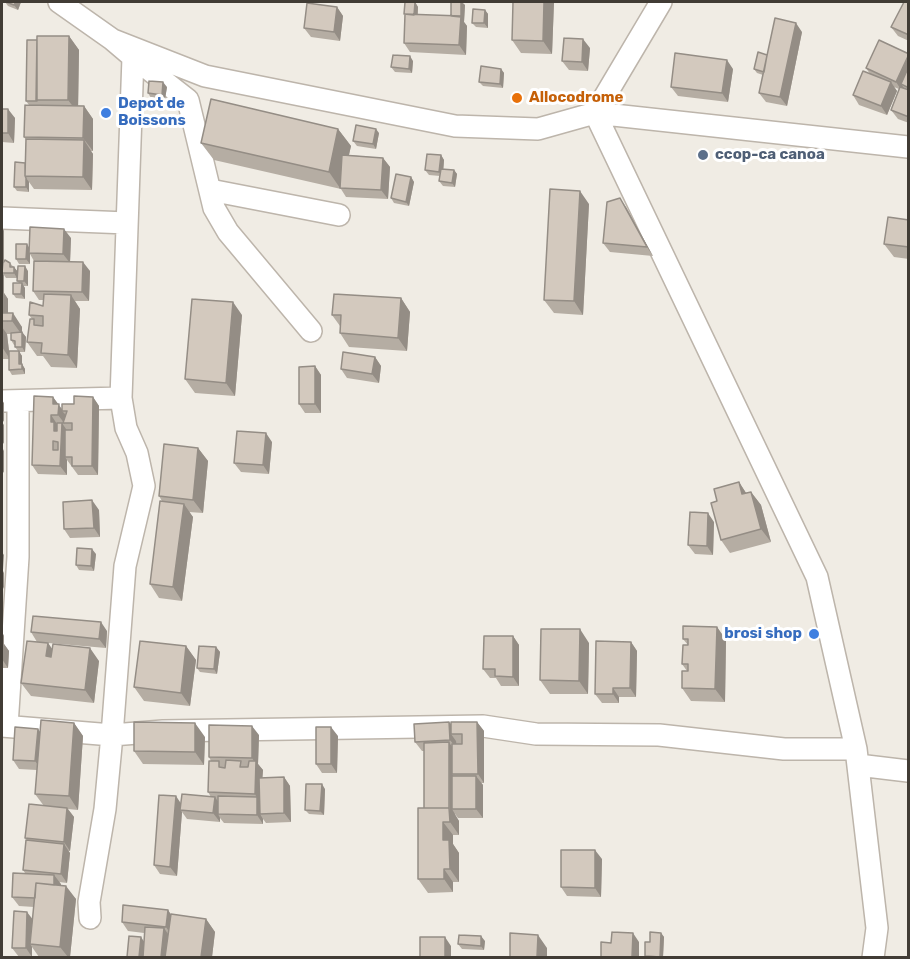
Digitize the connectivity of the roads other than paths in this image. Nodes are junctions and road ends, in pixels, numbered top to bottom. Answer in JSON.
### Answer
{"nodes":[{"id":1,"x":59,"y":2,"type":"edge"},
{"id":2,"x":661,"y":2,"type":"edge"},
{"id":3,"x":113,"y":40,"type":"junction"},
{"id":4,"x":133,"y":57,"type":"junction"},
{"id":5,"x":595,"y":113,"type":"junction"},
{"id":6,"x":909,"y":147,"type":"edge"},
{"id":7,"x":210,"y":190,"type":"junction"},
{"id":8,"x":339,"y":215,"type":"dead end"},
{"id":9,"x":2,"y":218,"type":"edge"},
{"id":10,"x":127,"y":223,"type":"junction"},
{"id":11,"x":311,"y":331,"type":"dead end"},
{"id":12,"x":121,"y":398,"type":"junction"},
{"id":13,"x":10,"y":401,"type":"edge"},
{"id":14,"x":4,"y":726,"type":"edge"},
{"id":15,"x":112,"y":735,"type":"junction"},
{"id":16,"x":857,"y":757,"type":"junction"},
{"id":17,"x":909,"y":771,"type":"edge"},
{"id":18,"x":90,"y":918,"type":"dead end"},
{"id":19,"x":873,"y":957,"type":"edge"}],
"edges":[{"from":1,"to":3,"type":"street"},
{"from":2,"to":5,"type":"street"},
{"from":3,"to":4,"type":"street"},
{"from":3,"to":5,"type":"street"},
{"from":4,"to":7,"type":"street"},
{"from":4,"to":10,"type":"street"},
{"from":5,"to":6,"type":"street"},
{"from":5,"to":16,"type":"street"},
{"from":7,"to":8,"type":"street"},
{"from":7,"to":11,"type":"street"},
{"from":9,"to":10,"type":"street"},
{"from":10,"to":12,"type":"street"},
{"from":12,"to":13,"type":"street"},
{"from":12,"to":15,"type":"street"},
{"from":13,"to":14,"type":"street"},
{"from":14,"to":15,"type":"street"},
{"from":15,"to":16,"type":"street"},
{"from":15,"to":18,"type":"street"},
{"from":16,"to":17,"type":"street"},
{"from":16,"to":19,"type":"street"}]}
